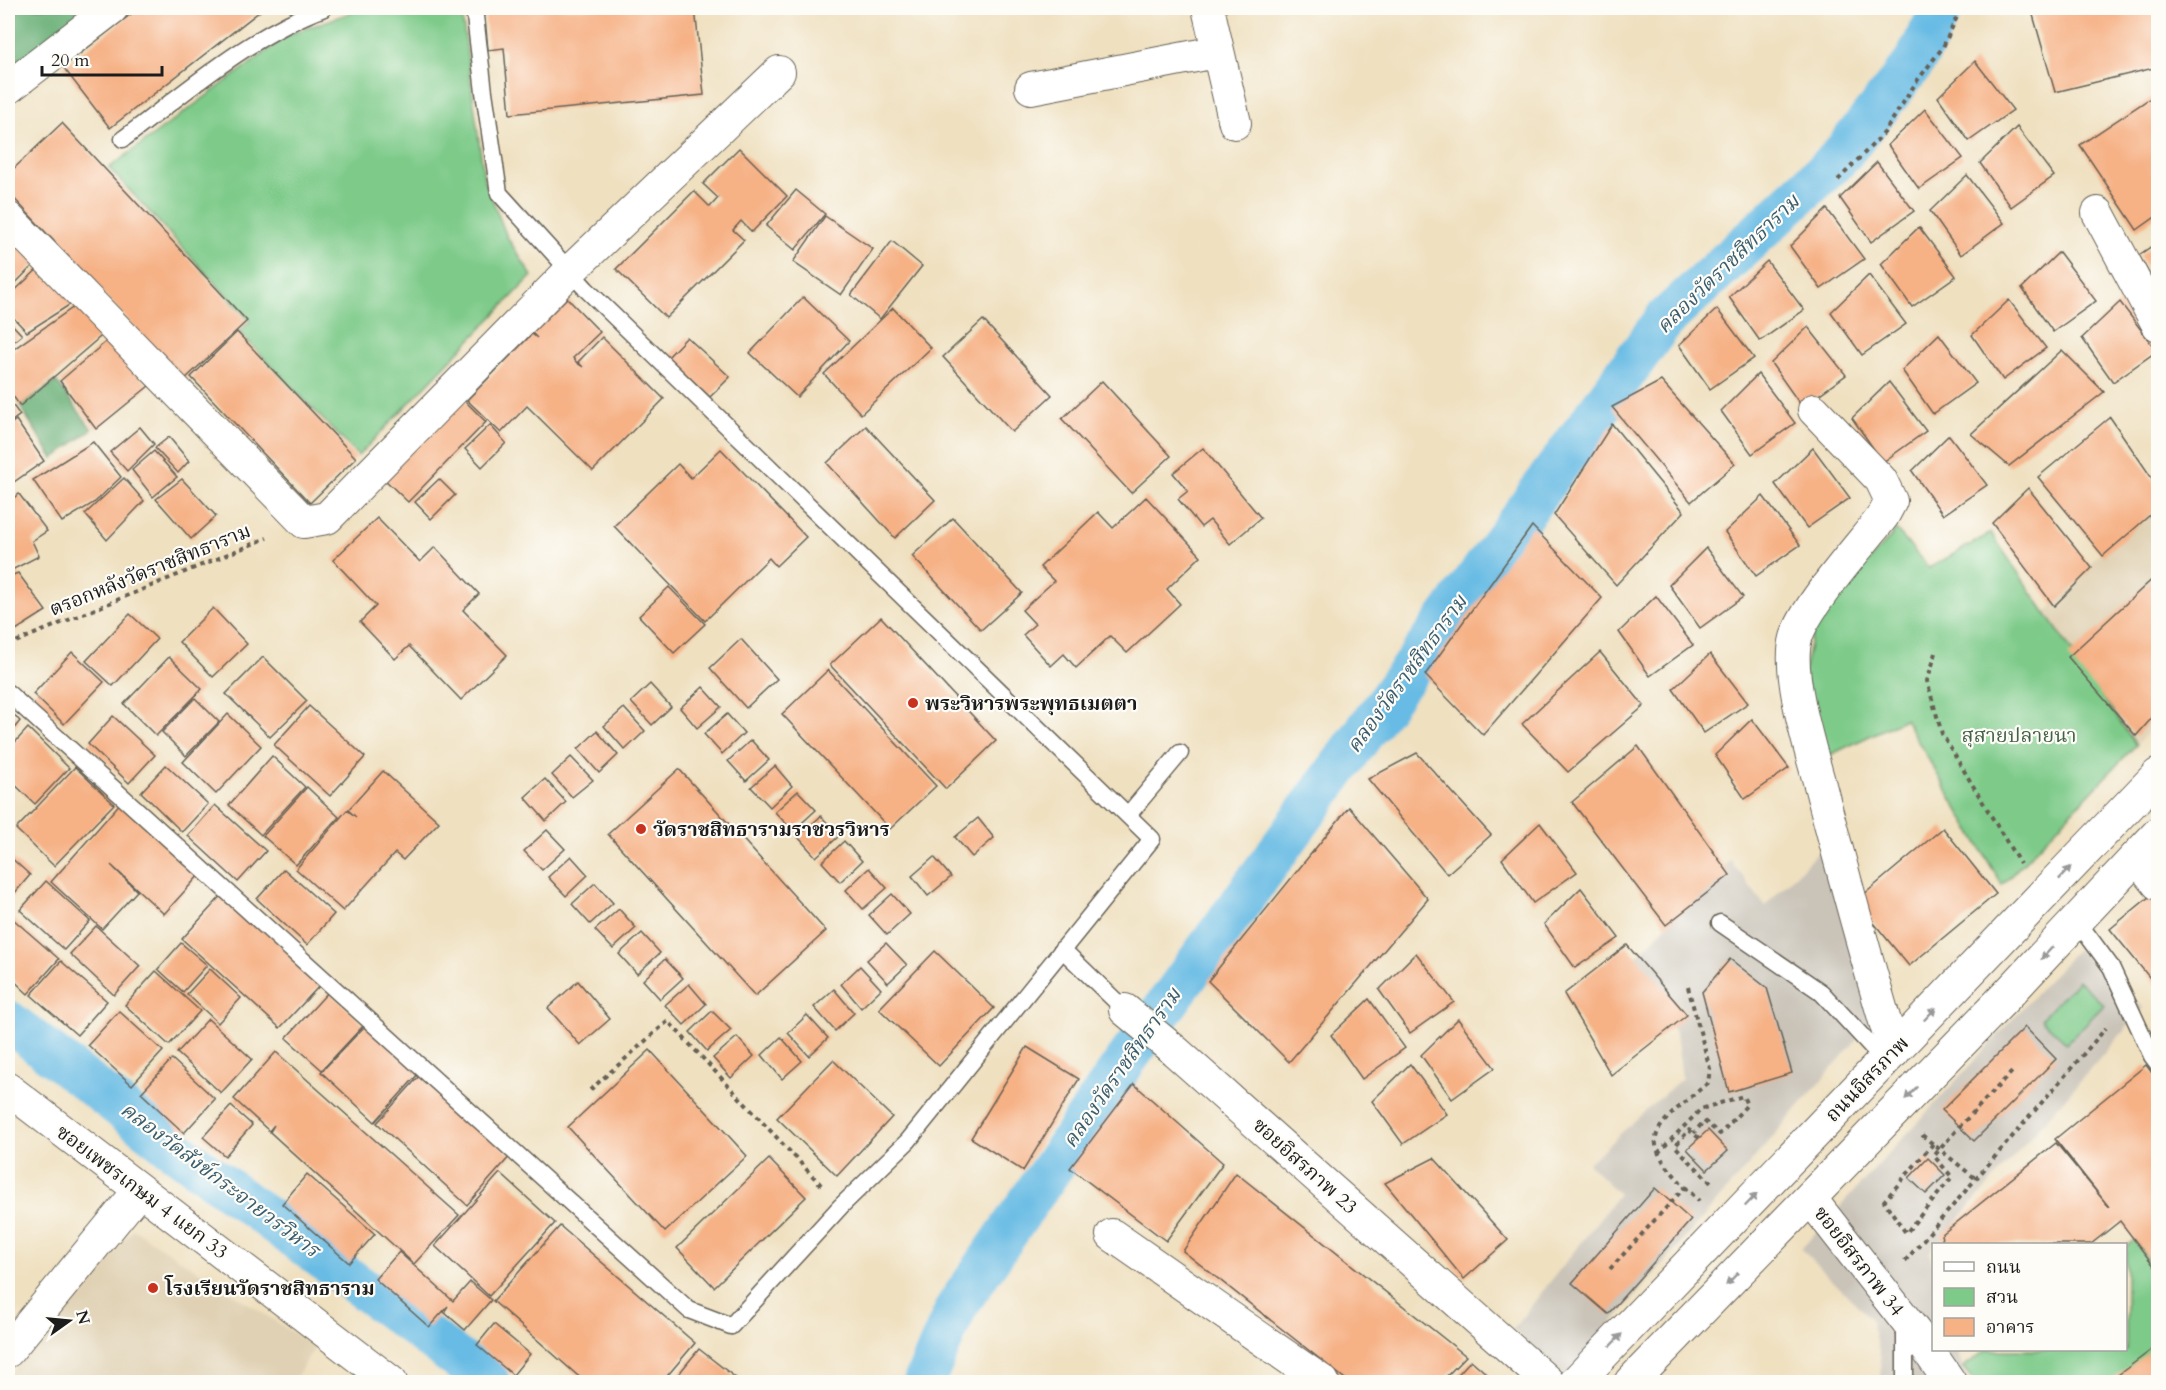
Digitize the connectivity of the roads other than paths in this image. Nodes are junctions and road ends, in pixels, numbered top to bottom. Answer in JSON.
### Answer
{"nodes":[{"id":1,"x":112,"y":8,"type":"edge"},
{"id":2,"x":324,"y":8,"type":"edge"},
{"id":3,"x":474,"y":8,"type":"edge"},
{"id":4,"x":1208,"y":8,"type":"edge"},
{"id":5,"x":1216,"y":52,"type":"junction"},
{"id":6,"x":779,"y":72,"type":"dead end"},
{"id":7,"x":8,"y":88,"type":"edge"},
{"id":8,"x":1031,"y":88,"type":"dead end"},
{"id":9,"x":1235,"y":123,"type":"dead end"},
{"id":10,"x":123,"y":139,"type":"dead end"},
{"id":11,"x":2098,"y":213,"type":"dead end"},
{"id":12,"x":8,"y":218,"type":"edge"},
{"id":13,"x":569,"y":272,"type":"junction"},
{"id":14,"x":2158,"y":324,"type":"edge"},
{"id":15,"x":1814,"y":410,"type":"dead end"},
{"id":16,"x":8,"y":693,"type":"edge"},
{"id":17,"x":1180,"y":753,"type":"dead end"},
{"id":18,"x":2158,"y":775,"type":"edge"},
{"id":19,"x":2130,"y":803,"type":"junction"},
{"id":20,"x":1128,"y":815,"type":"junction"},
{"id":21,"x":2153,"y":841,"type":"edge"},
{"id":22,"x":2158,"y":884,"type":"edge"},
{"id":23,"x":2077,"y":921,"type":"junction"},
{"id":24,"x":1720,"y":923,"type":"dead end"},
{"id":25,"x":1062,"y":949,"type":"junction"},
{"id":26,"x":1125,"y":1010,"type":"joint"},
{"id":27,"x":1889,"y":1056,"type":"junction"},
{"id":28,"x":2158,"y":1064,"type":"edge"},
{"id":29,"x":8,"y":1089,"type":"edge"},
{"id":30,"x":139,"y":1191,"type":"junction"},
{"id":31,"x":1810,"y":1198,"type":"junction"},
{"id":32,"x":1112,"y":1235,"type":"dead end"},
{"id":33,"x":1905,"y":1320,"type":"junction"},
{"id":34,"x":8,"y":1351,"type":"edge"},
{"id":35,"x":391,"y":1383,"type":"edge"},
{"id":36,"x":1323,"y":1383,"type":"edge"},
{"id":37,"x":1548,"y":1383,"type":"edge"},
{"id":38,"x":1576,"y":1383,"type":"edge"},
{"id":39,"x":1631,"y":1383,"type":"edge"},
{"id":40,"x":1905,"y":1383,"type":"edge"},
{"id":41,"x":1950,"y":1383,"type":"edge"}],
"edges":[{"from":1,"to":7,"type":"street"},
{"from":2,"to":10,"type":"lane"},
{"from":3,"to":13,"type":"lane"},
{"from":4,"to":5,"type":"street"},
{"from":5,"to":8,"type":"street"},
{"from":5,"to":9,"type":"street"},
{"from":6,"to":13,"type":"street"},
{"from":11,"to":14,"type":"street"},
{"from":12,"to":13,"type":"street"},
{"from":13,"to":20,"type":"lane"},
{"from":15,"to":27,"type":"street"},
{"from":16,"to":25,"type":"lane"},
{"from":17,"to":20,"type":"lane"},
{"from":18,"to":19,"type":"main road","name":"ถนนอิสรภาพ"},
{"from":19,"to":21,"type":"lane"},
{"from":27,"to":19,"type":"main road","name":"ถนนอิสรภาพ","one_way":true},
{"from":20,"to":25,"type":"lane"},
{"from":21,"to":22,"type":"street"},
{"from":21,"to":23,"type":"main road"},
{"from":23,"to":28,"type":"lane"},
{"from":23,"to":31,"type":"main road","one_way":true},
{"from":24,"to":27,"type":"lane"},
{"from":25,"to":26,"type":"lane","name":"ซอยอิสรภาพ 23"},
{"from":26,"to":37,"type":"street","name":"ซอยอิสรภาพ 23"},
{"from":38,"to":27,"type":"main road","name":"ถนนอิสรภาพ","one_way":true},
{"from":29,"to":30,"type":"street","name":"ซอยเพชรเกษม 4 แยก 33"},
{"from":30,"to":34,"type":"street"},
{"from":30,"to":35,"type":"street","name":"ซอยเพชรเกษม 4 แยก 33"},
{"from":31,"to":33,"type":"street","name":"ซอยอิสรภาพ 34"},
{"from":31,"to":39,"type":"main road","one_way":true},
{"from":32,"to":36,"type":"street"},
{"from":33,"to":40,"type":"lane"},
{"from":33,"to":41,"type":"street","name":"ซอยอิสรภาพ 34"}]}
